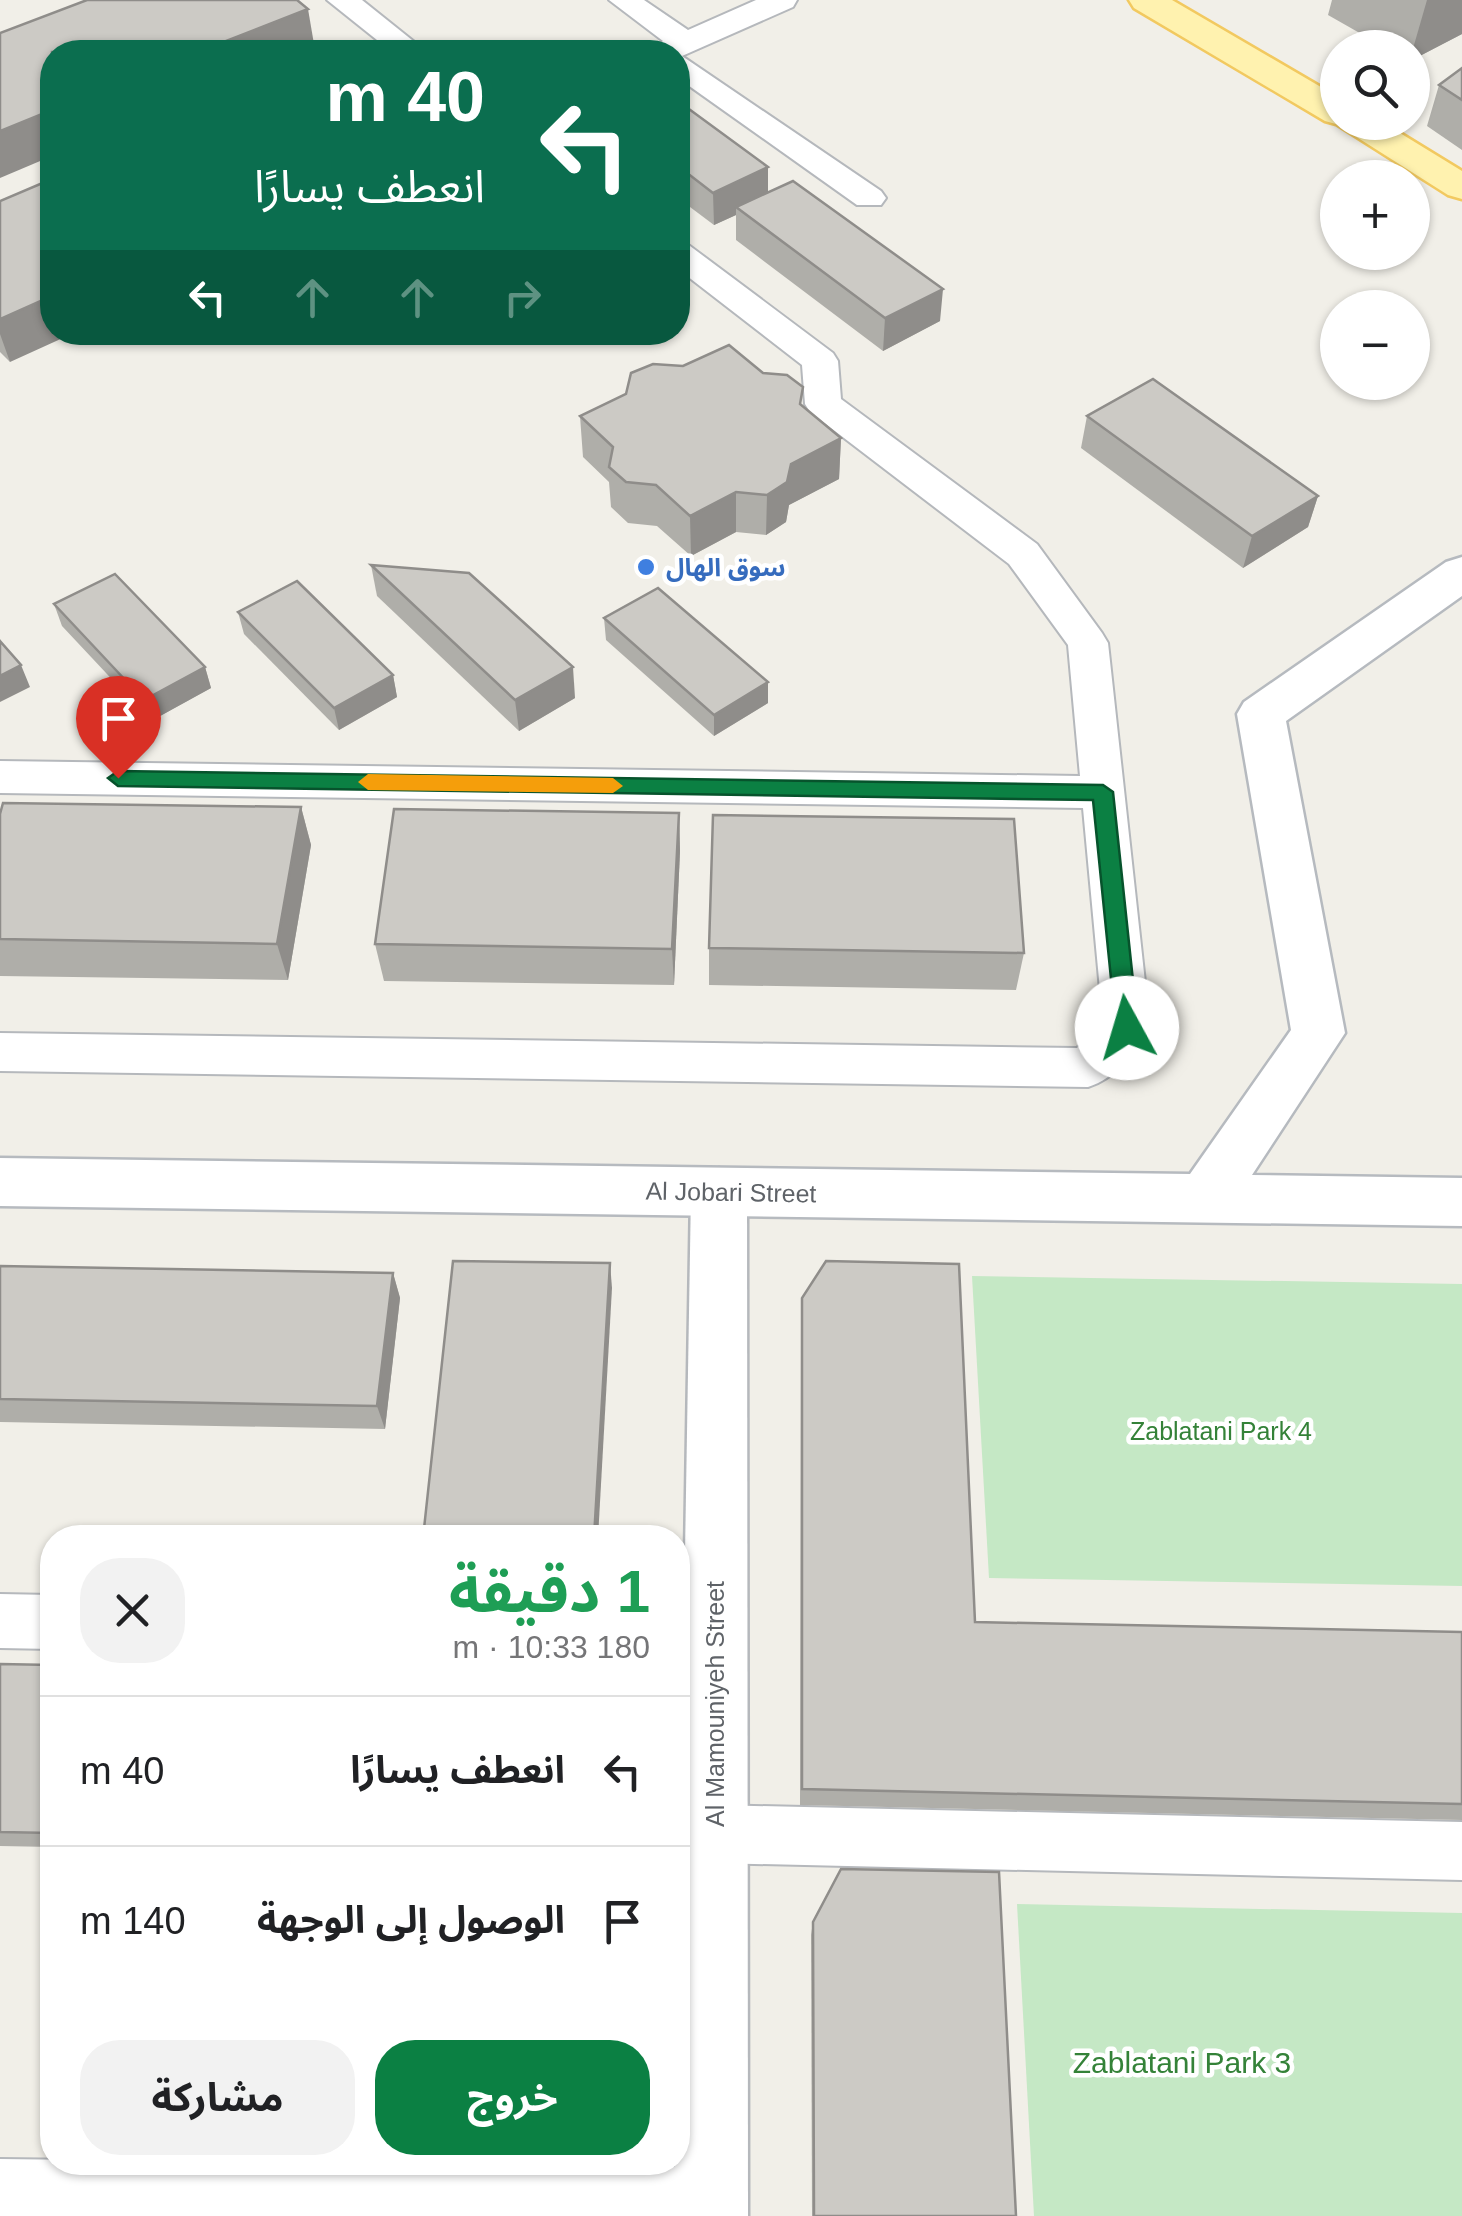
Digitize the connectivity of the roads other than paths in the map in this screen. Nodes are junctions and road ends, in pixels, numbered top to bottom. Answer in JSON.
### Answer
{"nodes":[{"id":1,"x":342,"y":0,"type":"edge"},
{"id":2,"x":624,"y":0,"type":"edge"},
{"id":3,"x":782,"y":0,"type":"edge"},
{"id":4,"x":1147,"y":0,"type":"edge"},
{"id":5,"x":1202,"y":0,"type":"edge"},
{"id":6,"x":393,"y":40,"type":"edge"},
{"id":7,"x":663,"y":40,"type":"edge"},
{"id":8,"x":690,"y":46,"type":"edge"},
{"id":9,"x":690,"y":64,"type":"edge"},
{"id":10,"x":1320,"y":74,"type":"edge"},
{"id":11,"x":1320,"y":102,"type":"edge"},
{"id":12,"x":1384,"y":140,"type":"edge"},
{"id":13,"x":1426,"y":140,"type":"edge"},
{"id":14,"x":1462,"y":163,"type":"edge"},
{"id":15,"x":1462,"y":186,"type":"edge"},
{"id":16,"x":869,"y":198,"type":"dead end"},
{"id":17,"x":690,"y":263,"type":"edge"},
{"id":18,"x":1462,"y":572,"type":"edge"},
{"id":19,"x":0,"y":777,"type":"edge"},
{"id":20,"x":1103,"y":792,"type":"junction"},
{"id":21,"x":0,"y":1052,"type":"edge"},
{"id":22,"x":0,"y":1182,"type":"edge"},
{"id":23,"x":718,"y":1192,"type":"junction"},
{"id":24,"x":1204,"y":1199,"type":"junction"},
{"id":25,"x":1462,"y":1202,"type":"edge"},
{"id":26,"x":0,"y":1621,"type":"edge"},
{"id":27,"x":40,"y":1622,"type":"edge"},
{"id":28,"x":696,"y":1630,"type":"edge"},
{"id":29,"x":714,"y":1834,"type":"junction"},
{"id":30,"x":1462,"y":1851,"type":"edge"},
{"id":31,"x":0,"y":2191,"type":"edge"},
{"id":32,"x":711,"y":2208,"type":"edge"}],
"edges":[{"from":1,"to":6,"type":"street"},
{"from":2,"to":7,"type":"street"},
{"from":3,"to":8,"type":"street"},
{"from":4,"to":11,"type":"main road"},
{"from":5,"to":10,"type":"main road"},
{"from":9,"to":16,"type":"street"},
{"from":12,"to":15,"type":"main road"},
{"from":13,"to":14,"type":"main road"},
{"from":17,"to":20,"type":"street"},
{"from":18,"to":24,"type":"main road"},
{"from":19,"to":20,"type":"street"},
{"from":20,"to":21,"type":"street"},
{"from":22,"to":23,"type":"main road","name":"Al Jobari Street"},
{"from":23,"to":24,"type":"main road","name":"Al Jobari Street"},
{"from":23,"to":28,"type":"main road","name":"Al Mamouniyeh Street"},
{"from":24,"to":25,"type":"main road","name":"Al Jobari Street"},
{"from":26,"to":27,"type":"street"},
{"from":28,"to":29,"type":"main road","name":"Al Mamouniyeh Street"},
{"from":29,"to":30,"type":"street"},
{"from":29,"to":32,"type":"main road","name":"Al Mamouniyeh Street"},
{"from":31,"to":32,"type":"street"}]}
